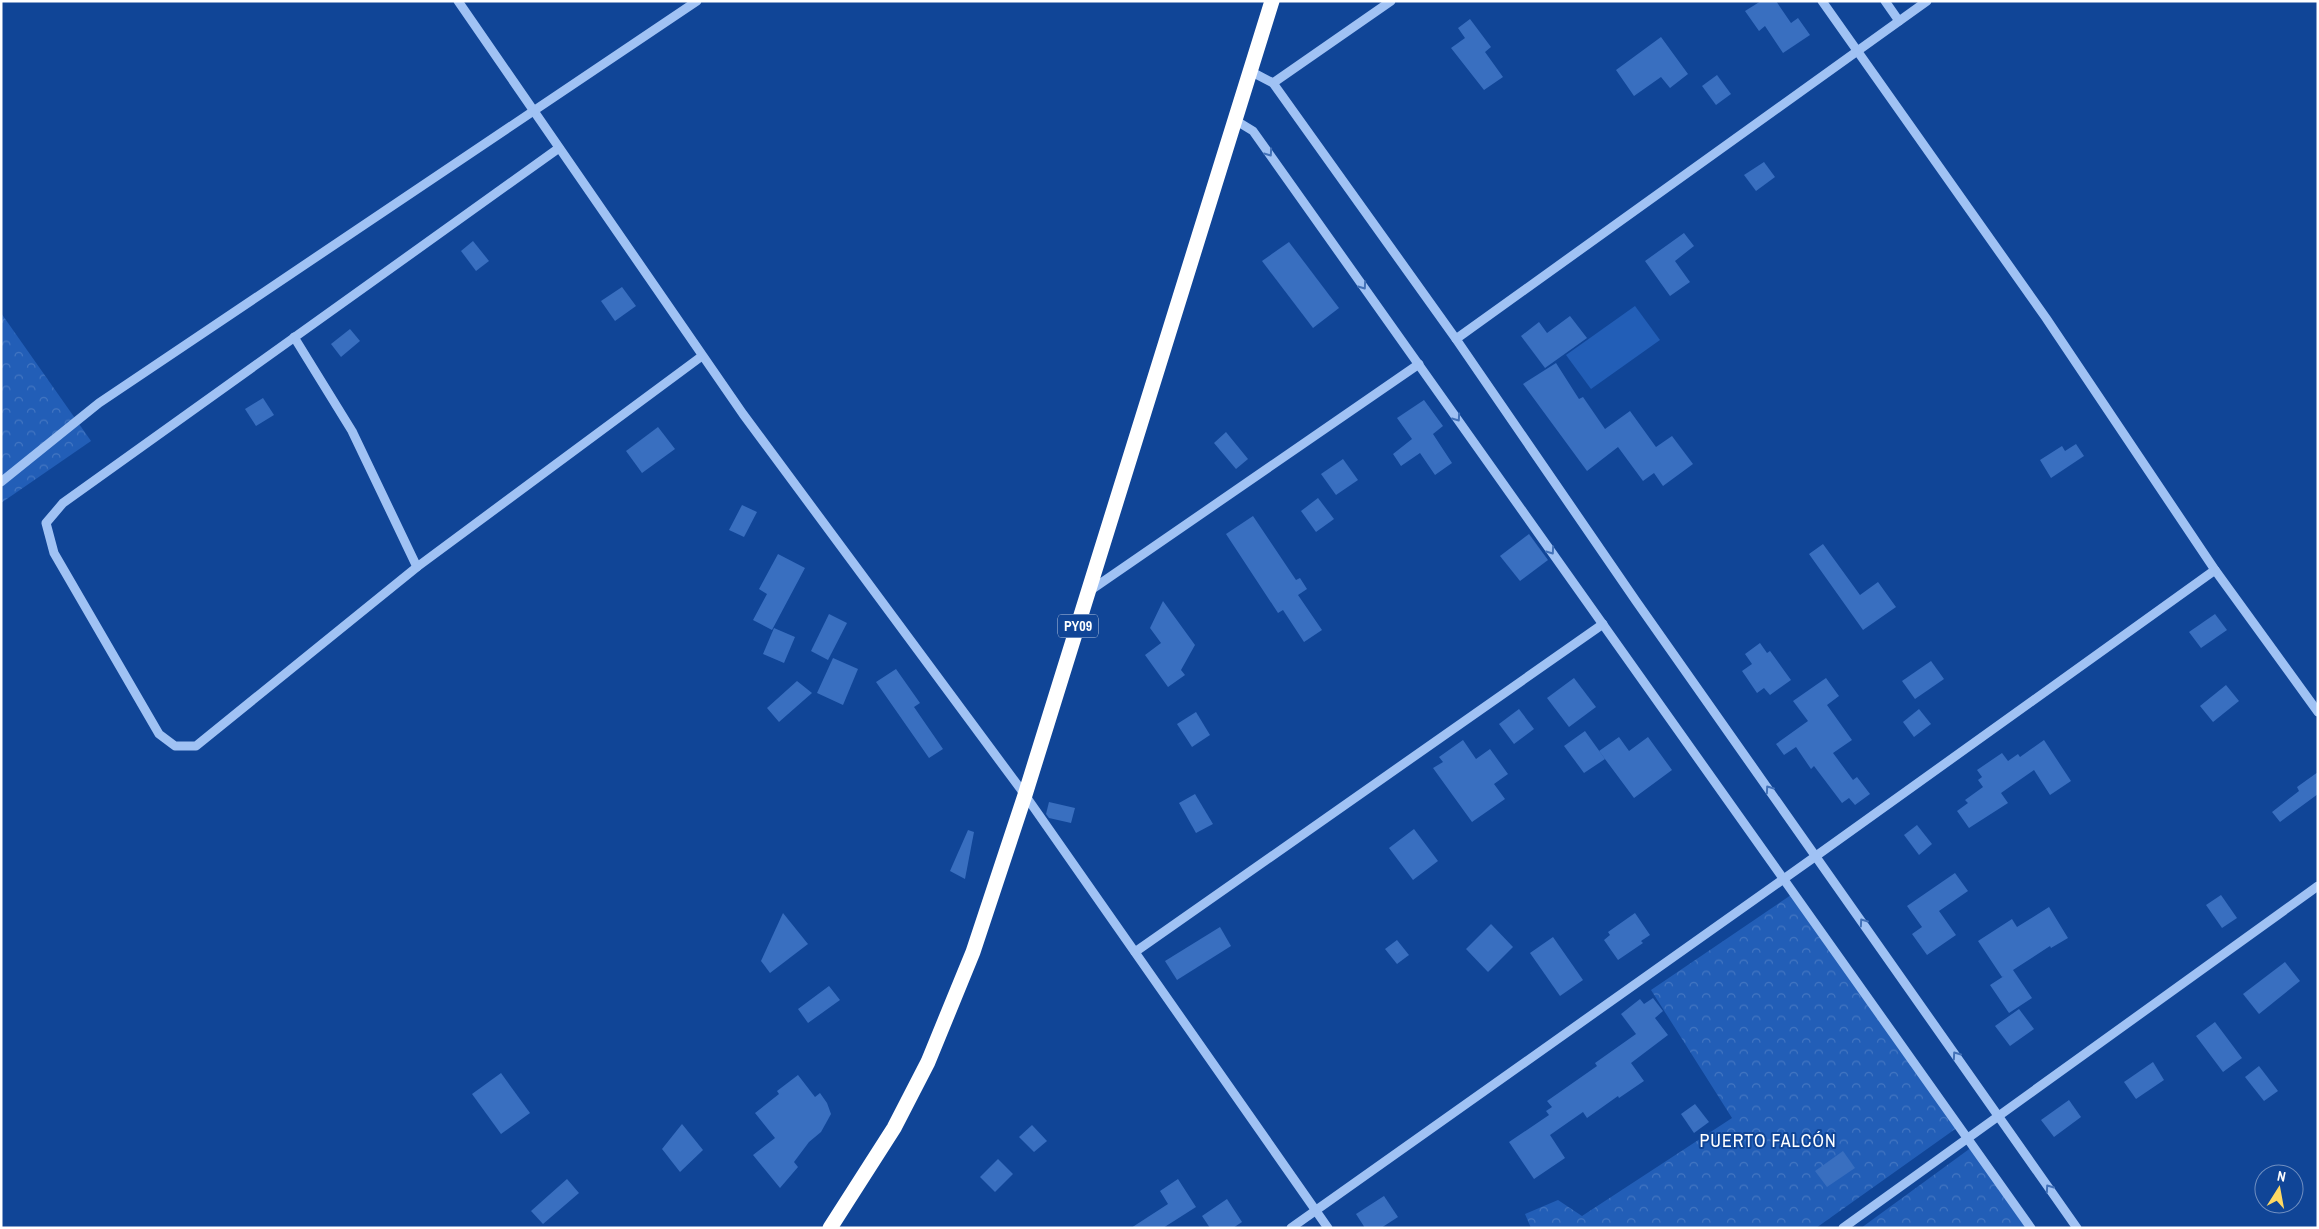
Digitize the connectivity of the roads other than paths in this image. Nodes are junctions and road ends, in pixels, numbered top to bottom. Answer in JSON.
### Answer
{"nodes":[{"id":1,"x":458,"y":1,"type":"edge"},
{"id":2,"x":697,"y":1,"type":"edge"},
{"id":3,"x":1272,"y":1,"type":"edge"},
{"id":4,"x":1391,"y":1,"type":"edge"},
{"id":5,"x":1822,"y":1,"type":"edge"},
{"id":6,"x":1885,"y":1,"type":"edge"},
{"id":7,"x":1927,"y":1,"type":"edge"},
{"id":8,"x":1899,"y":21,"type":"junction"},
{"id":9,"x":1857,"y":51,"type":"junction"},
{"id":10,"x":1250,"y":71,"type":"junction"},
{"id":11,"x":1273,"y":83,"type":"junction"},
{"id":12,"x":534,"y":111,"type":"junction"},
{"id":13,"x":1235,"y":120,"type":"junction"},
{"id":14,"x":559,"y":148,"type":"junction"},
{"id":15,"x":294,"y":337,"type":"junction"},
{"id":16,"x":1456,"y":338,"type":"junction"},
{"id":17,"x":702,"y":356,"type":"junction"},
{"id":18,"x":1419,"y":364,"type":"junction"},
{"id":19,"x":1,"y":482,"type":"edge"},
{"id":20,"x":417,"y":567,"type":"junction"},
{"id":21,"x":2215,"y":570,"type":"junction"},
{"id":22,"x":1088,"y":593,"type":"junction"},
{"id":23,"x":1603,"y":624,"type":"junction"},
{"id":24,"x":2318,"y":712,"type":"edge"},
{"id":25,"x":1025,"y":795,"type":"junction"},
{"id":26,"x":1816,"y":856,"type":"junction"},
{"id":27,"x":1784,"y":879,"type":"junction"},
{"id":28,"x":2318,"y":886,"type":"edge"},
{"id":29,"x":1135,"y":952,"type":"junction"},
{"id":30,"x":1998,"y":1115,"type":"junction"},
{"id":31,"x":1968,"y":1138,"type":"junction"},
{"id":32,"x":1317,"y":1210,"type":"junction"},
{"id":33,"x":830,"y":1228,"type":"edge"},
{"id":34,"x":1291,"y":1228,"type":"edge"},
{"id":35,"x":1328,"y":1228,"type":"edge"},
{"id":36,"x":1843,"y":1228,"type":"edge"},
{"id":37,"x":2031,"y":1228,"type":"edge"},
{"id":38,"x":2078,"y":1228,"type":"edge"}],
"edges":[{"from":1,"to":12,"type":"street"},
{"from":2,"to":12,"type":"street"},
{"from":3,"to":10,"type":"highway","number":"PY09"},
{"from":4,"to":11,"type":"street"},
{"from":5,"to":9,"type":"street"},
{"from":6,"to":8,"type":"street"},
{"from":7,"to":8,"type":"street"},
{"from":8,"to":9,"type":"street"},
{"from":9,"to":16,"type":"street"},
{"from":9,"to":21,"type":"street"},
{"from":10,"to":11,"type":"street"},
{"from":10,"to":13,"type":"highway","number":"PY09"},
{"from":11,"to":16,"type":"street"},
{"from":12,"to":14,"type":"street"},
{"from":12,"to":19,"type":"street"},
{"from":13,"to":18,"type":"street","one_way":true},
{"from":13,"to":22,"type":"highway","number":"PY09"},
{"from":14,"to":15,"type":"street"},
{"from":14,"to":17,"type":"street"},
{"from":15,"to":20,"type":"street"},
{"from":15,"to":20,"type":"street"},
{"from":26,"to":16,"type":"street","one_way":true},
{"from":17,"to":20,"type":"street"},
{"from":17,"to":25,"type":"street"},
{"from":18,"to":22,"type":"street"},
{"from":18,"to":23,"type":"street","one_way":true},
{"from":21,"to":24,"type":"street"},
{"from":21,"to":26,"type":"street"},
{"from":22,"to":25,"type":"highway","number":"PY09"},
{"from":23,"to":27,"type":"street"},
{"from":23,"to":29,"type":"street"},
{"from":25,"to":29,"type":"street"},
{"from":25,"to":33,"type":"highway","number":"PY09"},
{"from":26,"to":27,"type":"street"},
{"from":30,"to":26,"type":"street","one_way":true},
{"from":27,"to":31,"type":"street"},
{"from":27,"to":32,"type":"street"},
{"from":28,"to":30,"type":"street"},
{"from":29,"to":32,"type":"street"},
{"from":30,"to":31,"type":"street"},
{"from":38,"to":30,"type":"street","one_way":true},
{"from":31,"to":36,"type":"street"},
{"from":31,"to":37,"type":"street"},
{"from":32,"to":34,"type":"street"},
{"from":32,"to":35,"type":"street"}]}
